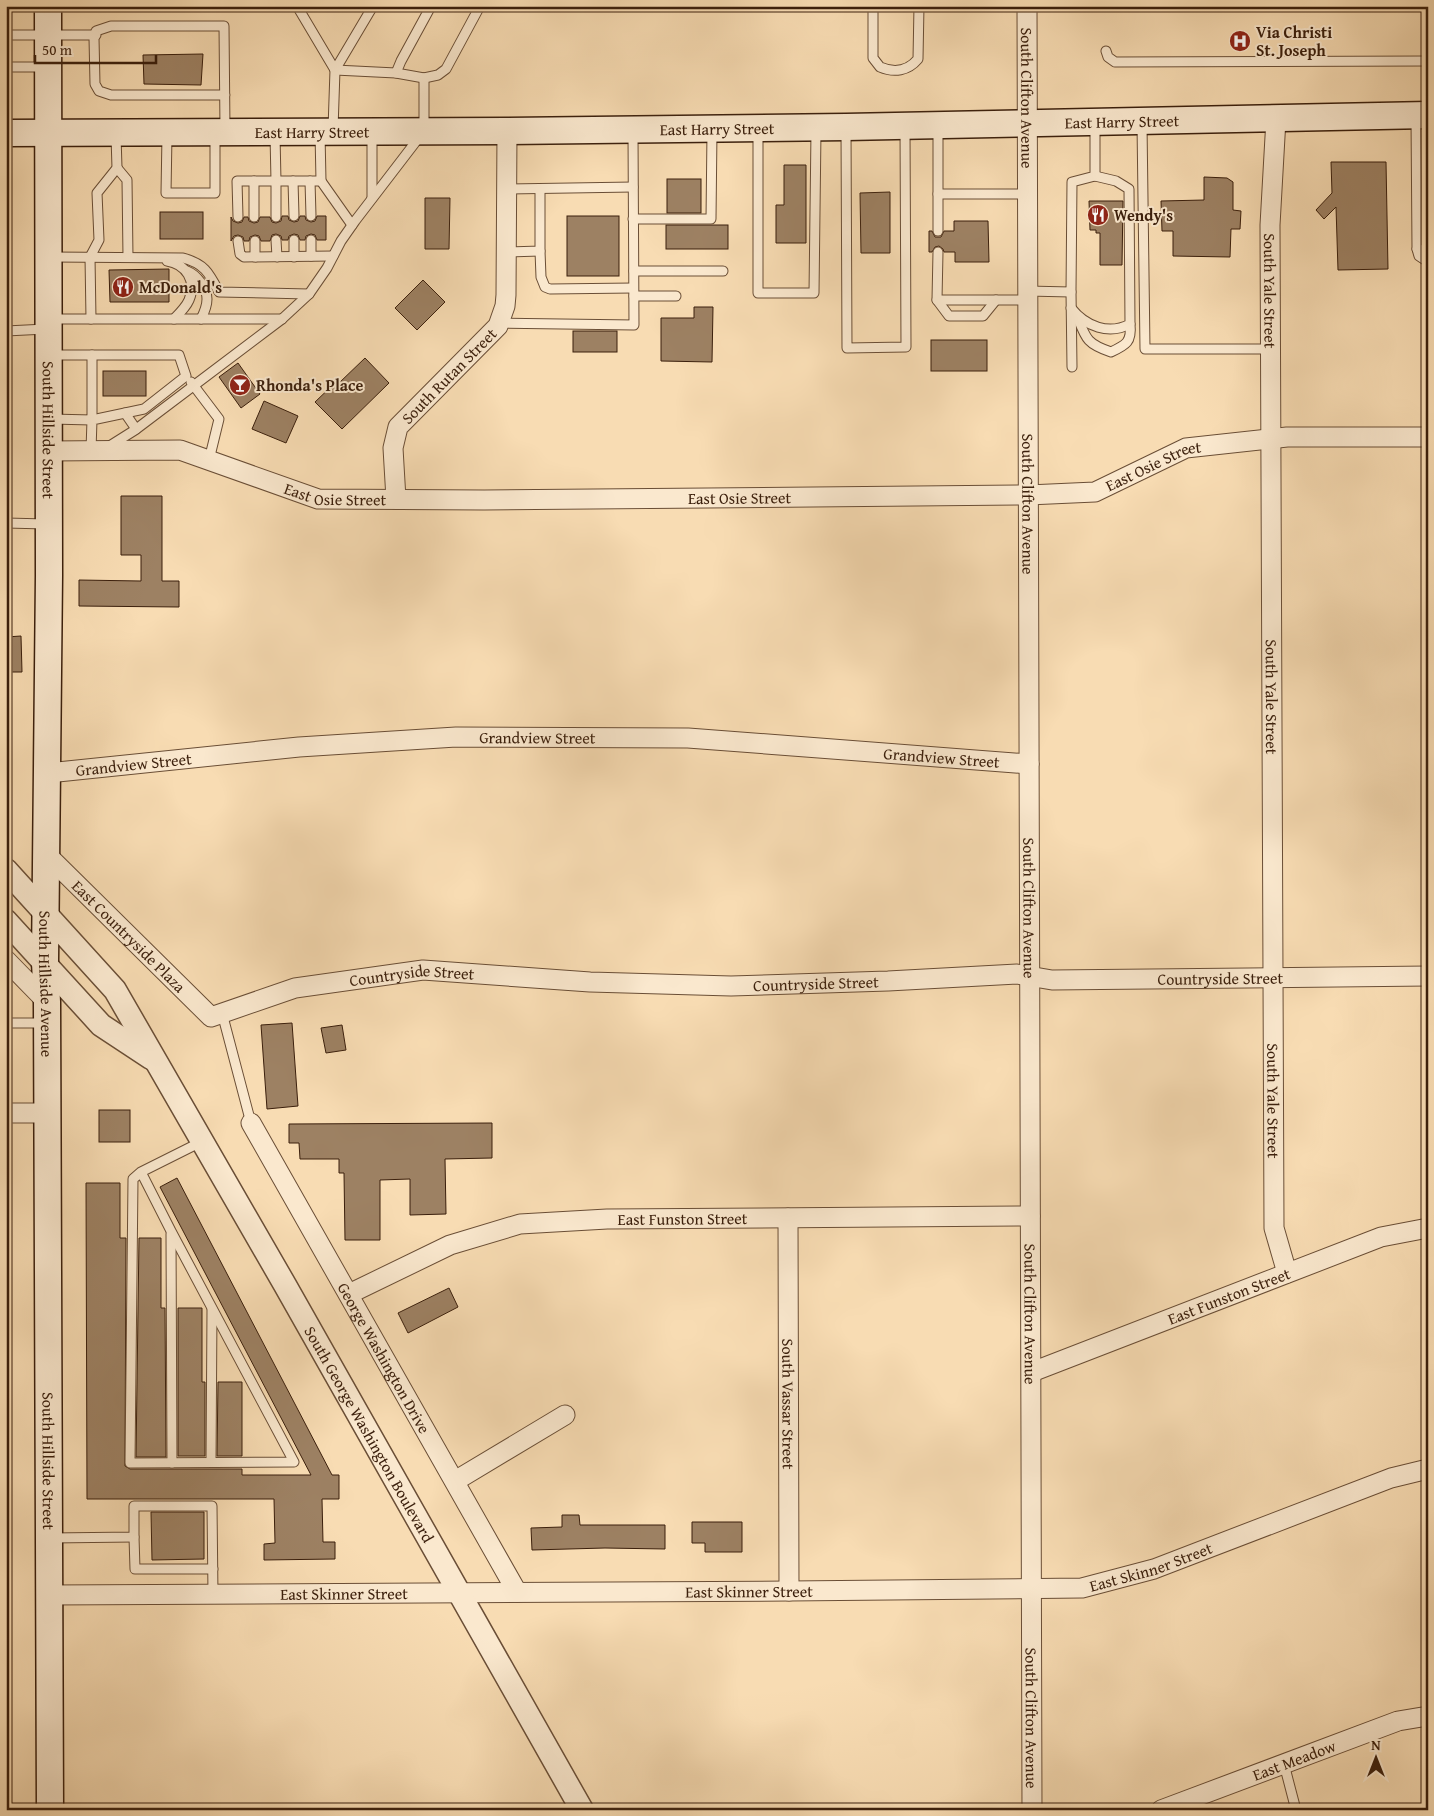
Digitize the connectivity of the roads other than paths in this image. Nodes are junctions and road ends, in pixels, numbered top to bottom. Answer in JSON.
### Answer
{"nodes":[{"id":1,"x":48,"y":6,"type":"edge"},
{"id":2,"x":296,"y":6,"type":"edge"},
{"id":3,"x":373,"y":6,"type":"edge"},
{"id":4,"x":432,"y":6,"type":"edge"},
{"id":5,"x":480,"y":6,"type":"edge"},
{"id":6,"x":873,"y":6,"type":"edge"},
{"id":7,"x":920,"y":6,"type":"edge"},
{"id":8,"x":1027,"y":6,"type":"edge"},
{"id":9,"x":48,"y":34,"type":"junction"},
{"id":10,"x":6,"y":35,"type":"edge"},
{"id":11,"x":96,"y":35,"type":"junction"},
{"id":12,"x":1106,"y":51,"type":"dead end"},
{"id":13,"x":1428,"y":61,"type":"edge"},
{"id":14,"x":6,"y":67,"type":"edge"},
{"id":15,"x":48,"y":67,"type":"junction"},
{"id":16,"x":334,"y":70,"type":"junction"},
{"id":17,"x":396,"y":73,"type":"junction"},
{"id":18,"x":424,"y":78,"type":"junction"},
{"id":19,"x":225,"y":95,"type":"junction"},
{"id":20,"x":1422,"y":115,"type":"edge"},
{"id":21,"x":1276,"y":119,"type":"junction"},
{"id":22,"x":1142,"y":121,"type":"junction"},
{"id":23,"x":1095,"y":122,"type":"junction"},
{"id":24,"x":1027,"y":124,"type":"junction"},
{"id":25,"x":938,"y":125,"type":"junction"},
{"id":26,"x":905,"y":126,"type":"junction"},
{"id":27,"x":816,"y":127,"type":"junction"},
{"id":28,"x":846,"y":127,"type":"junction"},
{"id":29,"x":712,"y":128,"type":"junction"},
{"id":30,"x":758,"y":128,"type":"junction"},
{"id":31,"x":633,"y":129,"type":"junction"},
{"id":32,"x":424,"y":131,"type":"junction"},
{"id":33,"x":507,"y":131,"type":"junction"},
{"id":34,"x":116,"y":132,"type":"junction"},
{"id":35,"x":166,"y":132,"type":"junction"},
{"id":36,"x":220,"y":132,"type":"junction"},
{"id":37,"x":275,"y":132,"type":"junction"},
{"id":38,"x":327,"y":132,"type":"junction"},
{"id":39,"x":372,"y":132,"type":"junction"},
{"id":40,"x":6,"y":133,"type":"edge"},
{"id":41,"x":48,"y":133,"type":"junction"},
{"id":42,"x":117,"y":168,"type":"junction"},
{"id":43,"x":1095,"y":176,"type":"junction"},
{"id":44,"x":254,"y":181,"type":"junction"},
{"id":45,"x":276,"y":181,"type":"junction"},
{"id":46,"x":293,"y":181,"type":"junction"},
{"id":47,"x":310,"y":181,"type":"junction"},
{"id":48,"x":321,"y":181,"type":"junction"},
{"id":49,"x":540,"y":188,"type":"junction"},
{"id":50,"x":633,"y":188,"type":"junction"},
{"id":51,"x":507,"y":189,"type":"junction"},
{"id":52,"x":938,"y":194,"type":"junction"},
{"id":53,"x":1027,"y":194,"type":"junction"},
{"id":54,"x":372,"y":198,"type":"junction"},
{"id":55,"x":238,"y":216,"type":"dead end"},
{"id":56,"x":254,"y":216,"type":"dead end"},
{"id":57,"x":276,"y":216,"type":"dead end"},
{"id":58,"x":294,"y":216,"type":"dead end"},
{"id":59,"x":310,"y":216,"type":"dead end"},
{"id":60,"x":633,"y":219,"type":"junction"},
{"id":61,"x":352,"y":225,"type":"junction"},
{"id":62,"x":938,"y":231,"type":"dead end"},
{"id":63,"x":276,"y":240,"type":"dead end"},
{"id":64,"x":294,"y":240,"type":"dead end"},
{"id":65,"x":311,"y":240,"type":"dead end"},
{"id":66,"x":238,"y":241,"type":"dead end"},
{"id":67,"x":255,"y":241,"type":"dead end"},
{"id":68,"x":1417,"y":249,"type":"junction"},
{"id":69,"x":540,"y":251,"type":"junction"},
{"id":70,"x":1428,"y":251,"type":"edge"},
{"id":71,"x":506,"y":252,"type":"junction"},
{"id":72,"x":938,"y":252,"type":"dead end"},
{"id":73,"x":311,"y":256,"type":"junction"},
{"id":74,"x":333,"y":256,"type":"junction"},
{"id":75,"x":48,"y":257,"type":"junction"},
{"id":76,"x":90,"y":257,"type":"junction"},
{"id":77,"x":128,"y":257,"type":"junction"},
{"id":78,"x":141,"y":257,"type":"junction"},
{"id":79,"x":255,"y":257,"type":"junction"},
{"id":80,"x":276,"y":257,"type":"junction"},
{"id":81,"x":294,"y":257,"type":"junction"},
{"id":82,"x":1428,"y":262,"type":"edge"},
{"id":83,"x":187,"y":270,"type":"junction"},
{"id":84,"x":634,"y":271,"type":"junction"},
{"id":85,"x":723,"y":271,"type":"dead end"},
{"id":86,"x":634,"y":292,"type":"junction"},
{"id":87,"x":1071,"y":292,"type":"junction"},
{"id":88,"x":310,"y":294,"type":"junction"},
{"id":89,"x":676,"y":296,"type":"dead end"},
{"id":90,"x":1027,"y":296,"type":"junction"},
{"id":91,"x":937,"y":300,"type":"junction"},
{"id":92,"x":996,"y":300,"type":"junction"},
{"id":93,"x":1074,"y":312,"type":"junction"},
{"id":94,"x":91,"y":319,"type":"junction"},
{"id":95,"x":174,"y":319,"type":"junction"},
{"id":96,"x":201,"y":319,"type":"junction"},
{"id":97,"x":282,"y":319,"type":"junction"},
{"id":98,"x":499,"y":323,"type":"junction"},
{"id":99,"x":48,"y":324,"type":"junction"},
{"id":100,"x":1130,"y":324,"type":"junction"},
{"id":101,"x":6,"y":331,"type":"edge"},
{"id":102,"x":1270,"y":349,"type":"junction"},
{"id":103,"x":48,"y":355,"type":"junction"},
{"id":104,"x":92,"y":355,"type":"junction"},
{"id":105,"x":1072,"y":367,"type":"dead end"},
{"id":106,"x":186,"y":376,"type":"junction"},
{"id":107,"x":194,"y":385,"type":"junction"},
{"id":108,"x":125,"y":413,"type":"junction"},
{"id":109,"x":48,"y":419,"type":"junction"},
{"id":110,"x":92,"y":420,"type":"junction"},
{"id":111,"x":136,"y":429,"type":"junction"},
{"id":112,"x":1428,"y":437,"type":"edge"},
{"id":113,"x":1270,"y":439,"type":"junction"},
{"id":114,"x":97,"y":450,"type":"junction"},
{"id":115,"x":48,"y":451,"type":"junction"},
{"id":116,"x":209,"y":460,"type":"junction"},
{"id":117,"x":1028,"y":494,"type":"junction"},
{"id":118,"x":396,"y":499,"type":"junction"},
{"id":119,"x":6,"y":523,"type":"edge"},
{"id":120,"x":49,"y":524,"type":"junction"},
{"id":121,"x":1029,"y":764,"type":"junction"},
{"id":122,"x":48,"y":773,"type":"junction"},
{"id":123,"x":46,"y":853,"type":"junction"},
{"id":124,"x":6,"y":870,"type":"edge"},
{"id":125,"x":46,"y":913,"type":"junction"},
{"id":126,"x":6,"y":921,"type":"edge"},
{"id":127,"x":6,"y":960,"type":"edge"},
{"id":128,"x":45,"y":962,"type":"junction"},
{"id":129,"x":1029,"y":976,"type":"junction"},
{"id":130,"x":1428,"y":976,"type":"edge"},
{"id":131,"x":1274,"y":977,"type":"junction"},
{"id":132,"x":47,"y":1012,"type":"junction"},
{"id":133,"x":217,"y":1015,"type":"junction"},
{"id":134,"x":6,"y":1023,"type":"edge"},
{"id":135,"x":154,"y":1060,"type":"junction"},
{"id":136,"x":6,"y":1113,"type":"edge"},
{"id":137,"x":47,"y":1113,"type":"junction"},
{"id":138,"x":251,"y":1123,"type":"joint"},
{"id":139,"x":201,"y":1142,"type":"junction"},
{"id":140,"x":141,"y":1172,"type":"junction"},
{"id":141,"x":1030,"y":1216,"type":"junction"},
{"id":142,"x":788,"y":1218,"type":"junction"},
{"id":143,"x":1428,"y":1228,"type":"edge"},
{"id":144,"x":171,"y":1231,"type":"junction"},
{"id":145,"x":1287,"y":1273,"type":"junction"},
{"id":146,"x":349,"y":1294,"type":"junction"},
{"id":147,"x":212,"y":1308,"type":"junction"},
{"id":148,"x":1032,"y":1372,"type":"junction"},
{"id":149,"x":565,"y":1415,"type":"dead end"},
{"id":150,"x":172,"y":1462,"type":"junction"},
{"id":151,"x":211,"y":1462,"type":"junction"},
{"id":152,"x":1428,"y":1469,"type":"edge"},
{"id":153,"x":454,"y":1481,"type":"junction"},
{"id":154,"x":134,"y":1536,"type":"junction"},
{"id":155,"x":48,"y":1538,"type":"junction"},
{"id":156,"x":213,"y":1568,"type":"junction"},
{"id":157,"x":1032,"y":1588,"type":"junction"},
{"id":158,"x":789,"y":1591,"type":"junction"},
{"id":159,"x":517,"y":1592,"type":"junction"},
{"id":160,"x":459,"y":1593,"type":"junction"},
{"id":161,"x":213,"y":1594,"type":"junction"},
{"id":162,"x":49,"y":1595,"type":"junction"},
{"id":163,"x":1428,"y":1716,"type":"edge"},
{"id":164,"x":1284,"y":1764,"type":"junction"},
{"id":165,"x":50,"y":1810,"type":"edge"},
{"id":166,"x":582,"y":1810,"type":"edge"},
{"id":167,"x":1032,"y":1810,"type":"edge"},
{"id":168,"x":1161,"y":1810,"type":"edge"},
{"id":169,"x":1296,"y":1810,"type":"edge"}],
"edges":[{"from":1,"to":9,"type":"main road","name":"South Hillside Street"},
{"from":2,"to":16,"type":"lane"},
{"from":3,"to":16,"type":"lane"},
{"from":4,"to":17,"type":"lane"},
{"from":5,"to":18,"type":"lane"},
{"from":6,"to":7,"type":"lane"},
{"from":8,"to":24,"type":"street","name":"South Clifton Avenue"},
{"from":9,"to":10,"type":"lane"},
{"from":9,"to":11,"type":"lane"},
{"from":9,"to":15,"type":"main road","name":"South Hillside Street"},
{"from":11,"to":19,"type":"lane"},
{"from":11,"to":19,"type":"lane"},
{"from":12,"to":13,"type":"lane"},
{"from":14,"to":15,"type":"lane"},
{"from":15,"to":41,"type":"main road","name":"South Hillside Street"},
{"from":16,"to":17,"type":"lane"},
{"from":16,"to":38,"type":"lane"},
{"from":17,"to":18,"type":"lane"},
{"from":18,"to":32,"type":"lane"},
{"from":19,"to":36,"type":"lane"},
{"from":20,"to":21,"type":"main road","name":"East Harry Street"},
{"from":20,"to":68,"type":"lane"},
{"from":21,"to":22,"type":"main road","name":"East Harry Street"},
{"from":21,"to":102,"type":"street","name":"South Yale Street"},
{"from":22,"to":23,"type":"main road","name":"East Harry Street"},
{"from":22,"to":102,"type":"lane"},
{"from":23,"to":24,"type":"main road","name":"East Harry Street"},
{"from":23,"to":43,"type":"lane"},
{"from":24,"to":25,"type":"main road","name":"East Harry Street"},
{"from":24,"to":53,"type":"street","name":"South Clifton Avenue"},
{"from":25,"to":26,"type":"main road","name":"East Harry Street"},
{"from":25,"to":52,"type":"lane"},
{"from":26,"to":28,"type":"main road","name":"East Harry Street"},
{"from":26,"to":28,"type":"lane"},
{"from":27,"to":28,"type":"main road","name":"East Harry Street"},
{"from":27,"to":30,"type":"main road","name":"East Harry Street"},
{"from":27,"to":30,"type":"lane"},
{"from":29,"to":30,"type":"main road","name":"East Harry Street"},
{"from":29,"to":31,"type":"main road","name":"East Harry Street"},
{"from":29,"to":60,"type":"lane"},
{"from":31,"to":33,"type":"main road","name":"East Harry Street"},
{"from":31,"to":50,"type":"lane"},
{"from":32,"to":33,"type":"main road","name":"East Harry Street"},
{"from":32,"to":39,"type":"main road","name":"East Harry Street"},
{"from":32,"to":54,"type":"lane"},
{"from":33,"to":51,"type":"street","name":"South Rutan Street"},
{"from":34,"to":35,"type":"main road","name":"East Harry Street"},
{"from":34,"to":41,"type":"main road","name":"East Harry Street"},
{"from":34,"to":42,"type":"lane"},
{"from":35,"to":36,"type":"main road","name":"East Harry Street"},
{"from":35,"to":36,"type":"lane"},
{"from":36,"to":37,"type":"main road","name":"East Harry Street"},
{"from":37,"to":38,"type":"main road","name":"East Harry Street"},
{"from":37,"to":45,"type":"lane"},
{"from":38,"to":39,"type":"main road","name":"East Harry Street"},
{"from":38,"to":48,"type":"lane"},
{"from":39,"to":54,"type":"lane"},
{"from":40,"to":41,"type":"main road","name":"East Harry Street"},
{"from":41,"to":75,"type":"main road","name":"South Hillside Street"},
{"from":42,"to":76,"type":"lane"},
{"from":42,"to":77,"type":"lane"},
{"from":43,"to":87,"type":"lane"},
{"from":43,"to":100,"type":"lane"},
{"from":44,"to":45,"type":"lane"},
{"from":44,"to":55,"type":"lane"},
{"from":44,"to":56,"type":"lane"},
{"from":45,"to":46,"type":"lane"},
{"from":45,"to":57,"type":"lane"},
{"from":46,"to":47,"type":"lane"},
{"from":46,"to":58,"type":"lane"},
{"from":47,"to":48,"type":"lane"},
{"from":47,"to":59,"type":"lane"},
{"from":48,"to":61,"type":"lane"},
{"from":49,"to":50,"type":"lane"},
{"from":49,"to":51,"type":"lane"},
{"from":49,"to":69,"type":"lane"},
{"from":50,"to":60,"type":"lane"},
{"from":51,"to":71,"type":"street","name":"South Rutan Street"},
{"from":52,"to":53,"type":"lane"},
{"from":52,"to":62,"type":"lane"},
{"from":53,"to":90,"type":"street","name":"South Clifton Avenue"},
{"from":54,"to":61,"type":"lane"},
{"from":60,"to":84,"type":"lane"},
{"from":61,"to":74,"type":"lane"},
{"from":63,"to":80,"type":"lane"},
{"from":64,"to":81,"type":"lane"},
{"from":65,"to":73,"type":"lane"},
{"from":66,"to":79,"type":"lane"},
{"from":67,"to":79,"type":"lane"},
{"from":68,"to":70,"type":"lane"},
{"from":68,"to":82,"type":"lane"},
{"from":69,"to":71,"type":"lane"},
{"from":69,"to":86,"type":"lane"},
{"from":71,"to":98,"type":"street","name":"South Rutan Street"},
{"from":72,"to":91,"type":"lane"},
{"from":73,"to":74,"type":"lane"},
{"from":73,"to":81,"type":"lane"},
{"from":74,"to":88,"type":"lane"},
{"from":75,"to":76,"type":"lane"},
{"from":75,"to":99,"type":"main road","name":"South Hillside Street"},
{"from":76,"to":77,"type":"lane"},
{"from":76,"to":94,"type":"lane"},
{"from":77,"to":78,"type":"lane"},
{"from":78,"to":83,"type":"lane"},
{"from":78,"to":88,"type":"lane"},
{"from":79,"to":80,"type":"lane"},
{"from":80,"to":81,"type":"lane"},
{"from":83,"to":95,"type":"lane"},
{"from":83,"to":96,"type":"lane"},
{"from":84,"to":85,"type":"lane"},
{"from":84,"to":86,"type":"lane"},
{"from":86,"to":89,"type":"lane"},
{"from":86,"to":98,"type":"lane"},
{"from":87,"to":90,"type":"lane"},
{"from":87,"to":93,"type":"lane"},
{"from":88,"to":97,"type":"lane"},
{"from":90,"to":92,"type":"lane"},
{"from":90,"to":117,"type":"street","name":"South Clifton Avenue"},
{"from":91,"to":92,"type":"lane"},
{"from":91,"to":92,"type":"lane"},
{"from":93,"to":100,"type":"lane"},
{"from":93,"to":100,"type":"lane"},
{"from":93,"to":105,"type":"lane"},
{"from":94,"to":95,"type":"lane"},
{"from":94,"to":99,"type":"lane"},
{"from":95,"to":96,"type":"lane"},
{"from":96,"to":97,"type":"lane"},
{"from":97,"to":107,"type":"lane"},
{"from":98,"to":118,"type":"street","name":"South Rutan Street"},
{"from":99,"to":101,"type":"lane"},
{"from":99,"to":103,"type":"main road","name":"South Hillside Street"},
{"from":102,"to":113,"type":"street","name":"South Yale Street"},
{"from":103,"to":104,"type":"lane"},
{"from":103,"to":109,"type":"main road","name":"South Hillside Street"},
{"from":104,"to":106,"type":"lane"},
{"from":104,"to":110,"type":"lane"},
{"from":106,"to":107,"type":"lane"},
{"from":106,"to":108,"type":"lane"},
{"from":107,"to":111,"type":"lane"},
{"from":107,"to":116,"type":"lane"},
{"from":108,"to":110,"type":"lane"},
{"from":108,"to":111,"type":"lane"},
{"from":109,"to":110,"type":"lane"},
{"from":109,"to":115,"type":"main road","name":"South Hillside Street"},
{"from":110,"to":114,"type":"lane"},
{"from":111,"to":114,"type":"lane"},
{"from":112,"to":113,"type":"street","name":"East Osie Street"},
{"from":113,"to":117,"type":"street","name":"East Osie Street"},
{"from":113,"to":131,"type":"street","name":"South Yale Street"},
{"from":114,"to":115,"type":"street","name":"East Osie Street"},
{"from":114,"to":116,"type":"street","name":"East Osie Street"},
{"from":115,"to":120,"type":"main road","name":"South Hillside Street"},
{"from":116,"to":118,"type":"street","name":"East Osie Street"},
{"from":117,"to":118,"type":"street","name":"East Osie Street"},
{"from":117,"to":121,"type":"street","name":"South Clifton Avenue"},
{"from":119,"to":120,"type":"lane"},
{"from":120,"to":122,"type":"main road","name":"South Hillside Street"},
{"from":121,"to":122,"type":"street","name":"Grandview Street"},
{"from":121,"to":129,"type":"street","name":"South Clifton Avenue"},
{"from":122,"to":123,"type":"main road","name":"South Hillside Street"},
{"from":123,"to":125,"type":"main road","name":"South Hillside Avenue"},
{"from":123,"to":133,"type":"street","name":"East Countryside Plaza"},
{"from":124,"to":125,"type":"street","name":"South George Washington Boulevard"},
{"from":125,"to":128,"type":"main road","name":"South Hillside Avenue"},
{"from":125,"to":135,"type":"street","name":"South George Washington Boulevard"},
{"from":126,"to":128,"type":"street","name":"South George Washington Boulevard"},
{"from":127,"to":132,"type":"street"},
{"from":128,"to":132,"type":"main road","name":"South Hillside Avenue"},
{"from":128,"to":135,"type":"street","name":"South George Washington Boulevard"},
{"from":129,"to":131,"type":"street","name":"Countryside Street"},
{"from":129,"to":133,"type":"street","name":"Countryside Street"},
{"from":129,"to":141,"type":"street","name":"South Clifton Avenue"},
{"from":130,"to":131,"type":"street","name":"Countryside Street"},
{"from":131,"to":145,"type":"street","name":"South Yale Street"},
{"from":132,"to":134,"type":"lane"},
{"from":132,"to":137,"type":"main road","name":"South Hillside Avenue"},
{"from":133,"to":138,"type":"lane"},
{"from":135,"to":139,"type":"street","name":"South George Washington Boulevard"},
{"from":136,"to":137,"type":"street"},
{"from":137,"to":155,"type":"main road","name":"South Hillside Street"},
{"from":138,"to":146,"type":"street","name":"George Washington Drive"},
{"from":139,"to":140,"type":"lane"},
{"from":139,"to":160,"type":"street","name":"South George Washington Boulevard"},
{"from":140,"to":144,"type":"lane"},
{"from":140,"to":150,"type":"lane"},
{"from":141,"to":142,"type":"street","name":"East Funston Street"},
{"from":141,"to":148,"type":"street","name":"South Clifton Avenue"},
{"from":142,"to":146,"type":"street","name":"East Funston Street"},
{"from":142,"to":158,"type":"street","name":"South Vassar Street"},
{"from":143,"to":145,"type":"street","name":"East Funston Street"},
{"from":144,"to":147,"type":"lane"},
{"from":144,"to":150,"type":"lane"},
{"from":145,"to":148,"type":"street","name":"East Funston Street"},
{"from":146,"to":153,"type":"street","name":"George Washington Drive"},
{"from":147,"to":151,"type":"lane"},
{"from":147,"to":151,"type":"lane"},
{"from":148,"to":157,"type":"street","name":"South Clifton Avenue"},
{"from":149,"to":153,"type":"street"},
{"from":150,"to":151,"type":"lane"},
{"from":152,"to":157,"type":"street","name":"East Skinner Street"},
{"from":153,"to":159,"type":"street","name":"George Washington Drive"},
{"from":154,"to":155,"type":"lane"},
{"from":154,"to":156,"type":"lane"},
{"from":154,"to":156,"type":"lane"},
{"from":155,"to":162,"type":"main road","name":"South Hillside Street"},
{"from":156,"to":161,"type":"lane"},
{"from":157,"to":158,"type":"street","name":"East Skinner Street"},
{"from":157,"to":167,"type":"street","name":"South Clifton Avenue"},
{"from":158,"to":159,"type":"street","name":"East Skinner Street"},
{"from":159,"to":160,"type":"street","name":"East Skinner Street"},
{"from":160,"to":161,"type":"street","name":"East Skinner Street"},
{"from":160,"to":166,"type":"street","name":"South George Washington Boulevard"},
{"from":161,"to":162,"type":"street","name":"East Skinner Street"},
{"from":162,"to":165,"type":"main road","name":"South Hillside Street"},
{"from":163,"to":164,"type":"street","name":"East Meadow"},
{"from":164,"to":168,"type":"street","name":"East Meadow"},
{"from":164,"to":169,"type":"lane"}]}
